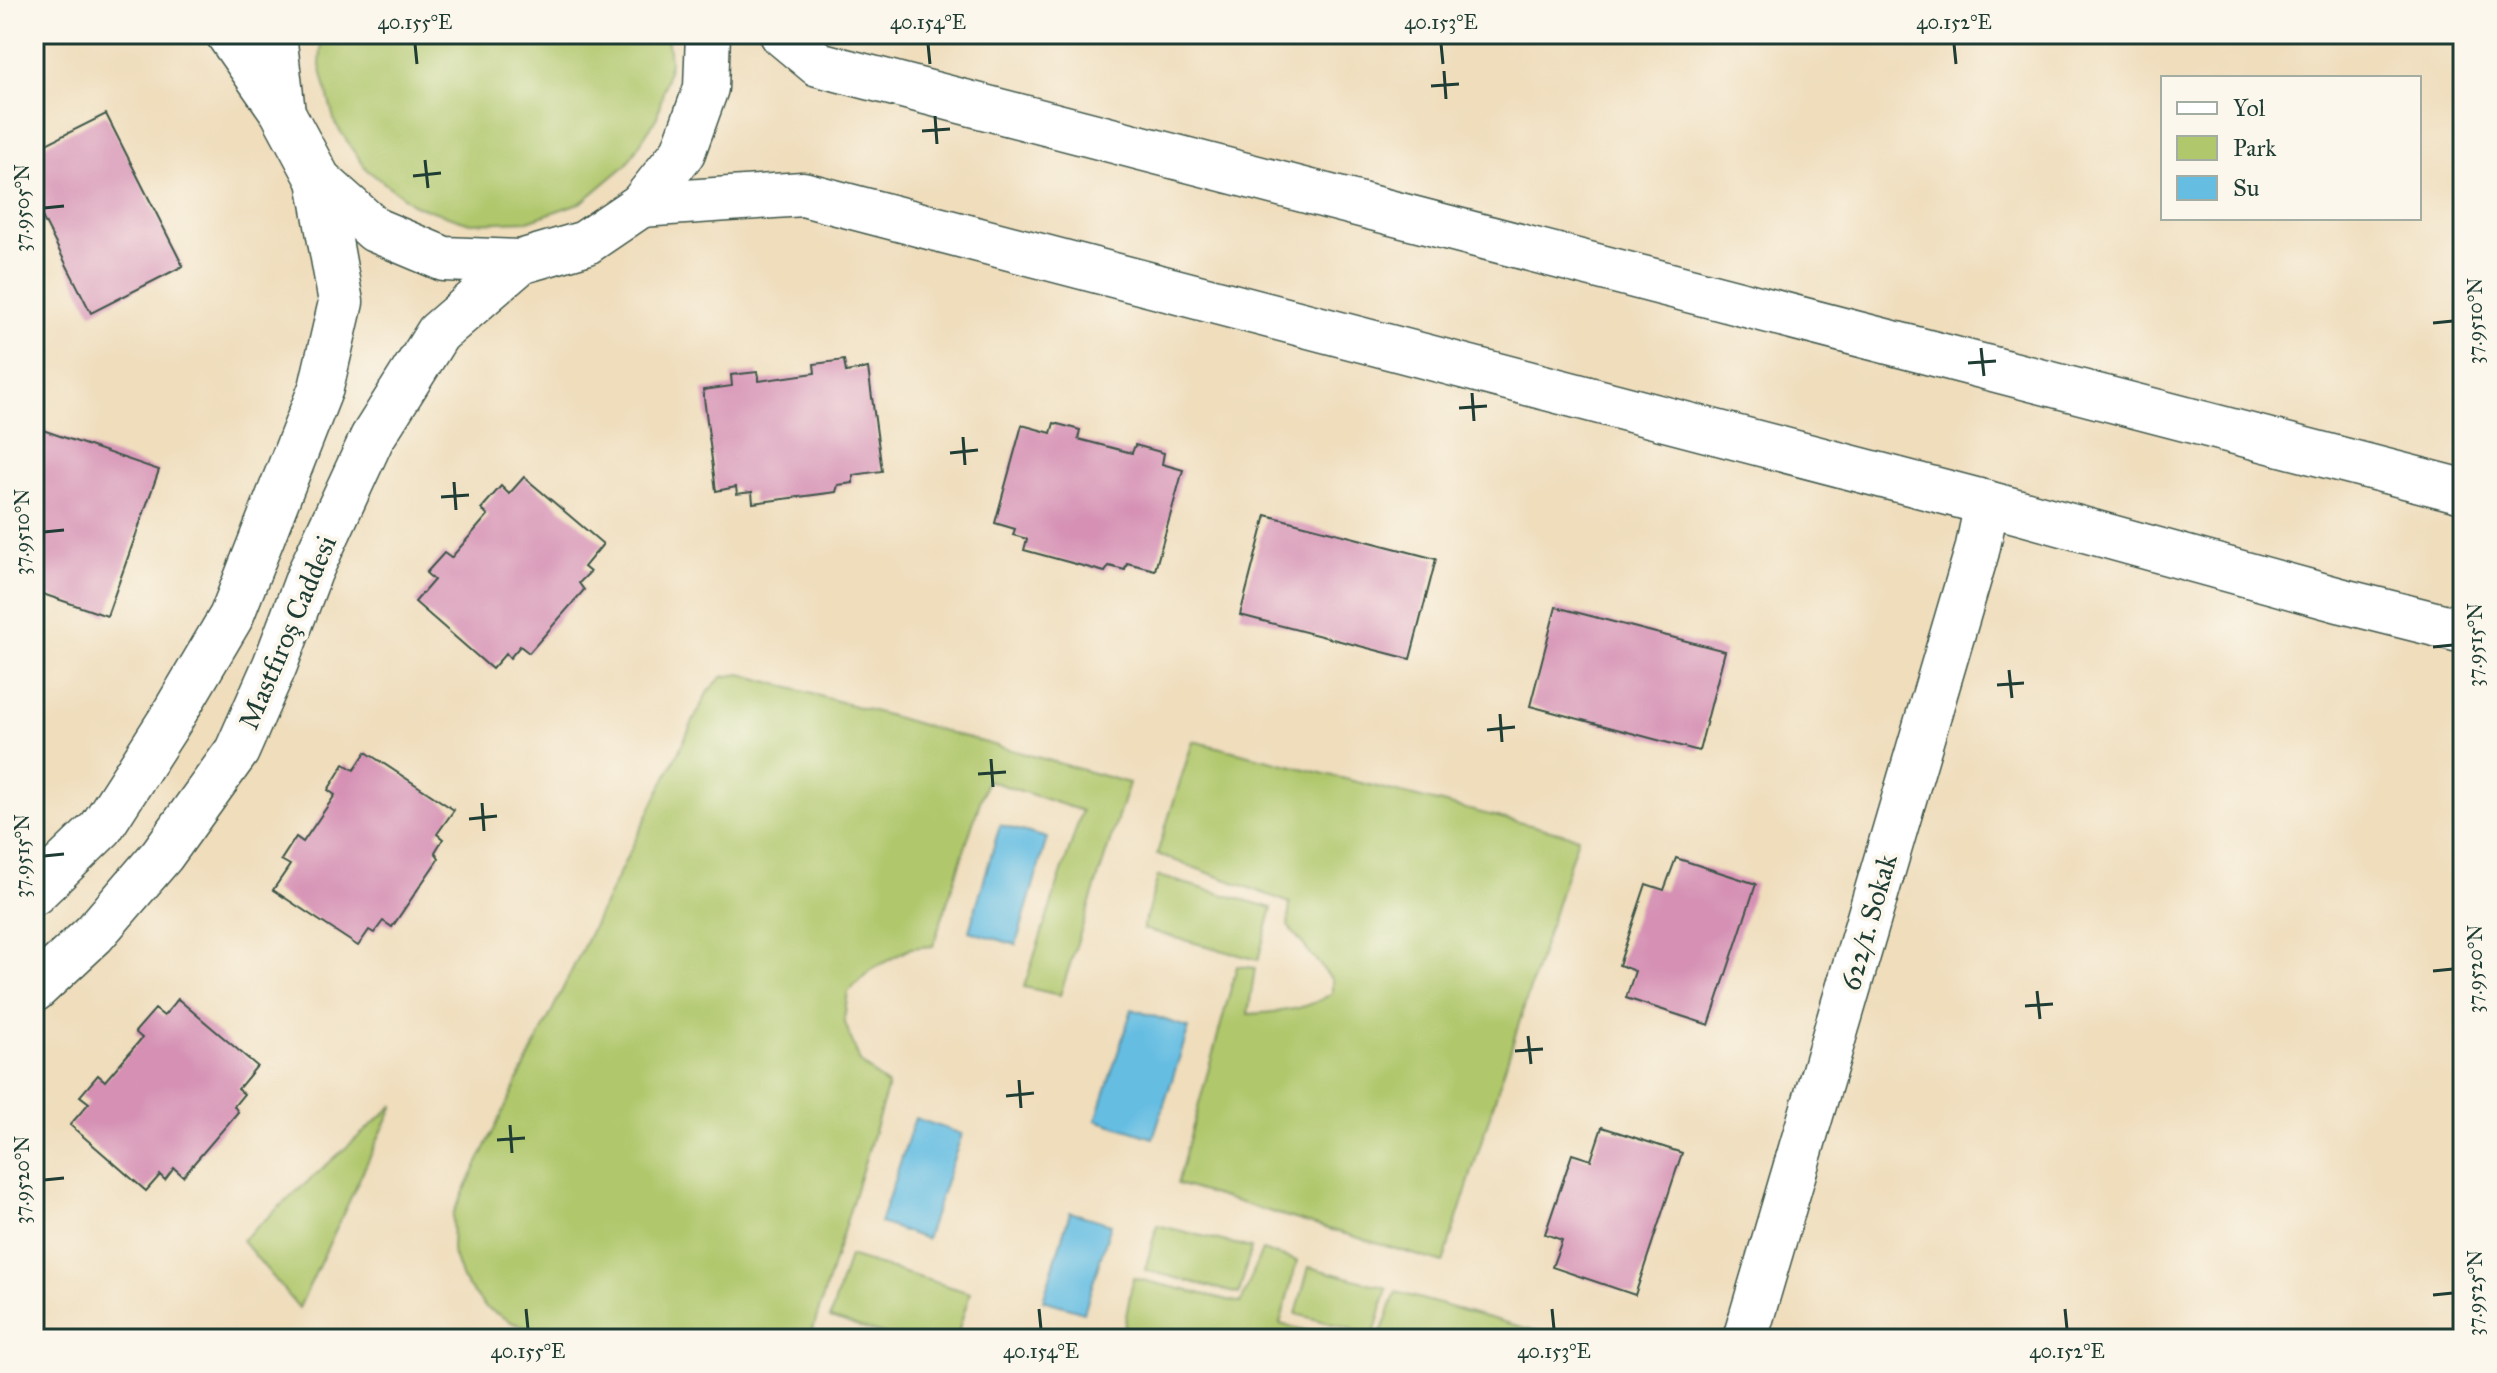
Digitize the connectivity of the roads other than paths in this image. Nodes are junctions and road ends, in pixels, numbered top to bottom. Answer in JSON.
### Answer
{"nodes":[{"id":1,"x":228,"y":34,"type":"edge"},
{"id":2,"x":274,"y":34,"type":"edge"},
{"id":3,"x":708,"y":34,"type":"edge"},
{"id":4,"x":782,"y":34,"type":"edge"},
{"id":5,"x":283,"y":113,"type":"junction"},
{"id":6,"x":319,"y":180,"type":"junction"},
{"id":7,"x":641,"y":205,"type":"junction"},
{"id":8,"x":520,"y":262,"type":"junction"},
{"id":9,"x":2463,"y":491,"type":"edge"},
{"id":10,"x":1987,"y":503,"type":"junction"},
{"id":11,"x":2463,"y":631,"type":"edge"},
{"id":12,"x":34,"y":893,"type":"edge"},
{"id":13,"x":34,"y":990,"type":"edge"},
{"id":14,"x":1745,"y":1339,"type":"edge"}],
"edges":[{"from":1,"to":5,"type":"main road"},
{"from":2,"to":5,"type":"main road"},
{"from":3,"to":7,"type":"main road"},
{"from":4,"to":9,"type":"main road"},
{"from":5,"to":6,"type":"main road"},
{"from":6,"to":8,"type":"main road"},
{"from":6,"to":12,"type":"main road","name":"Mastfıroş Caddesi"},
{"from":7,"to":8,"type":"main road"},
{"from":7,"to":10,"type":"main road"},
{"from":8,"to":13,"type":"main road","name":"Mastfıroş Caddesi"},
{"from":10,"to":11,"type":"main road"},
{"from":10,"to":14,"type":"main road","name":"622/1. Sokak"}]}
